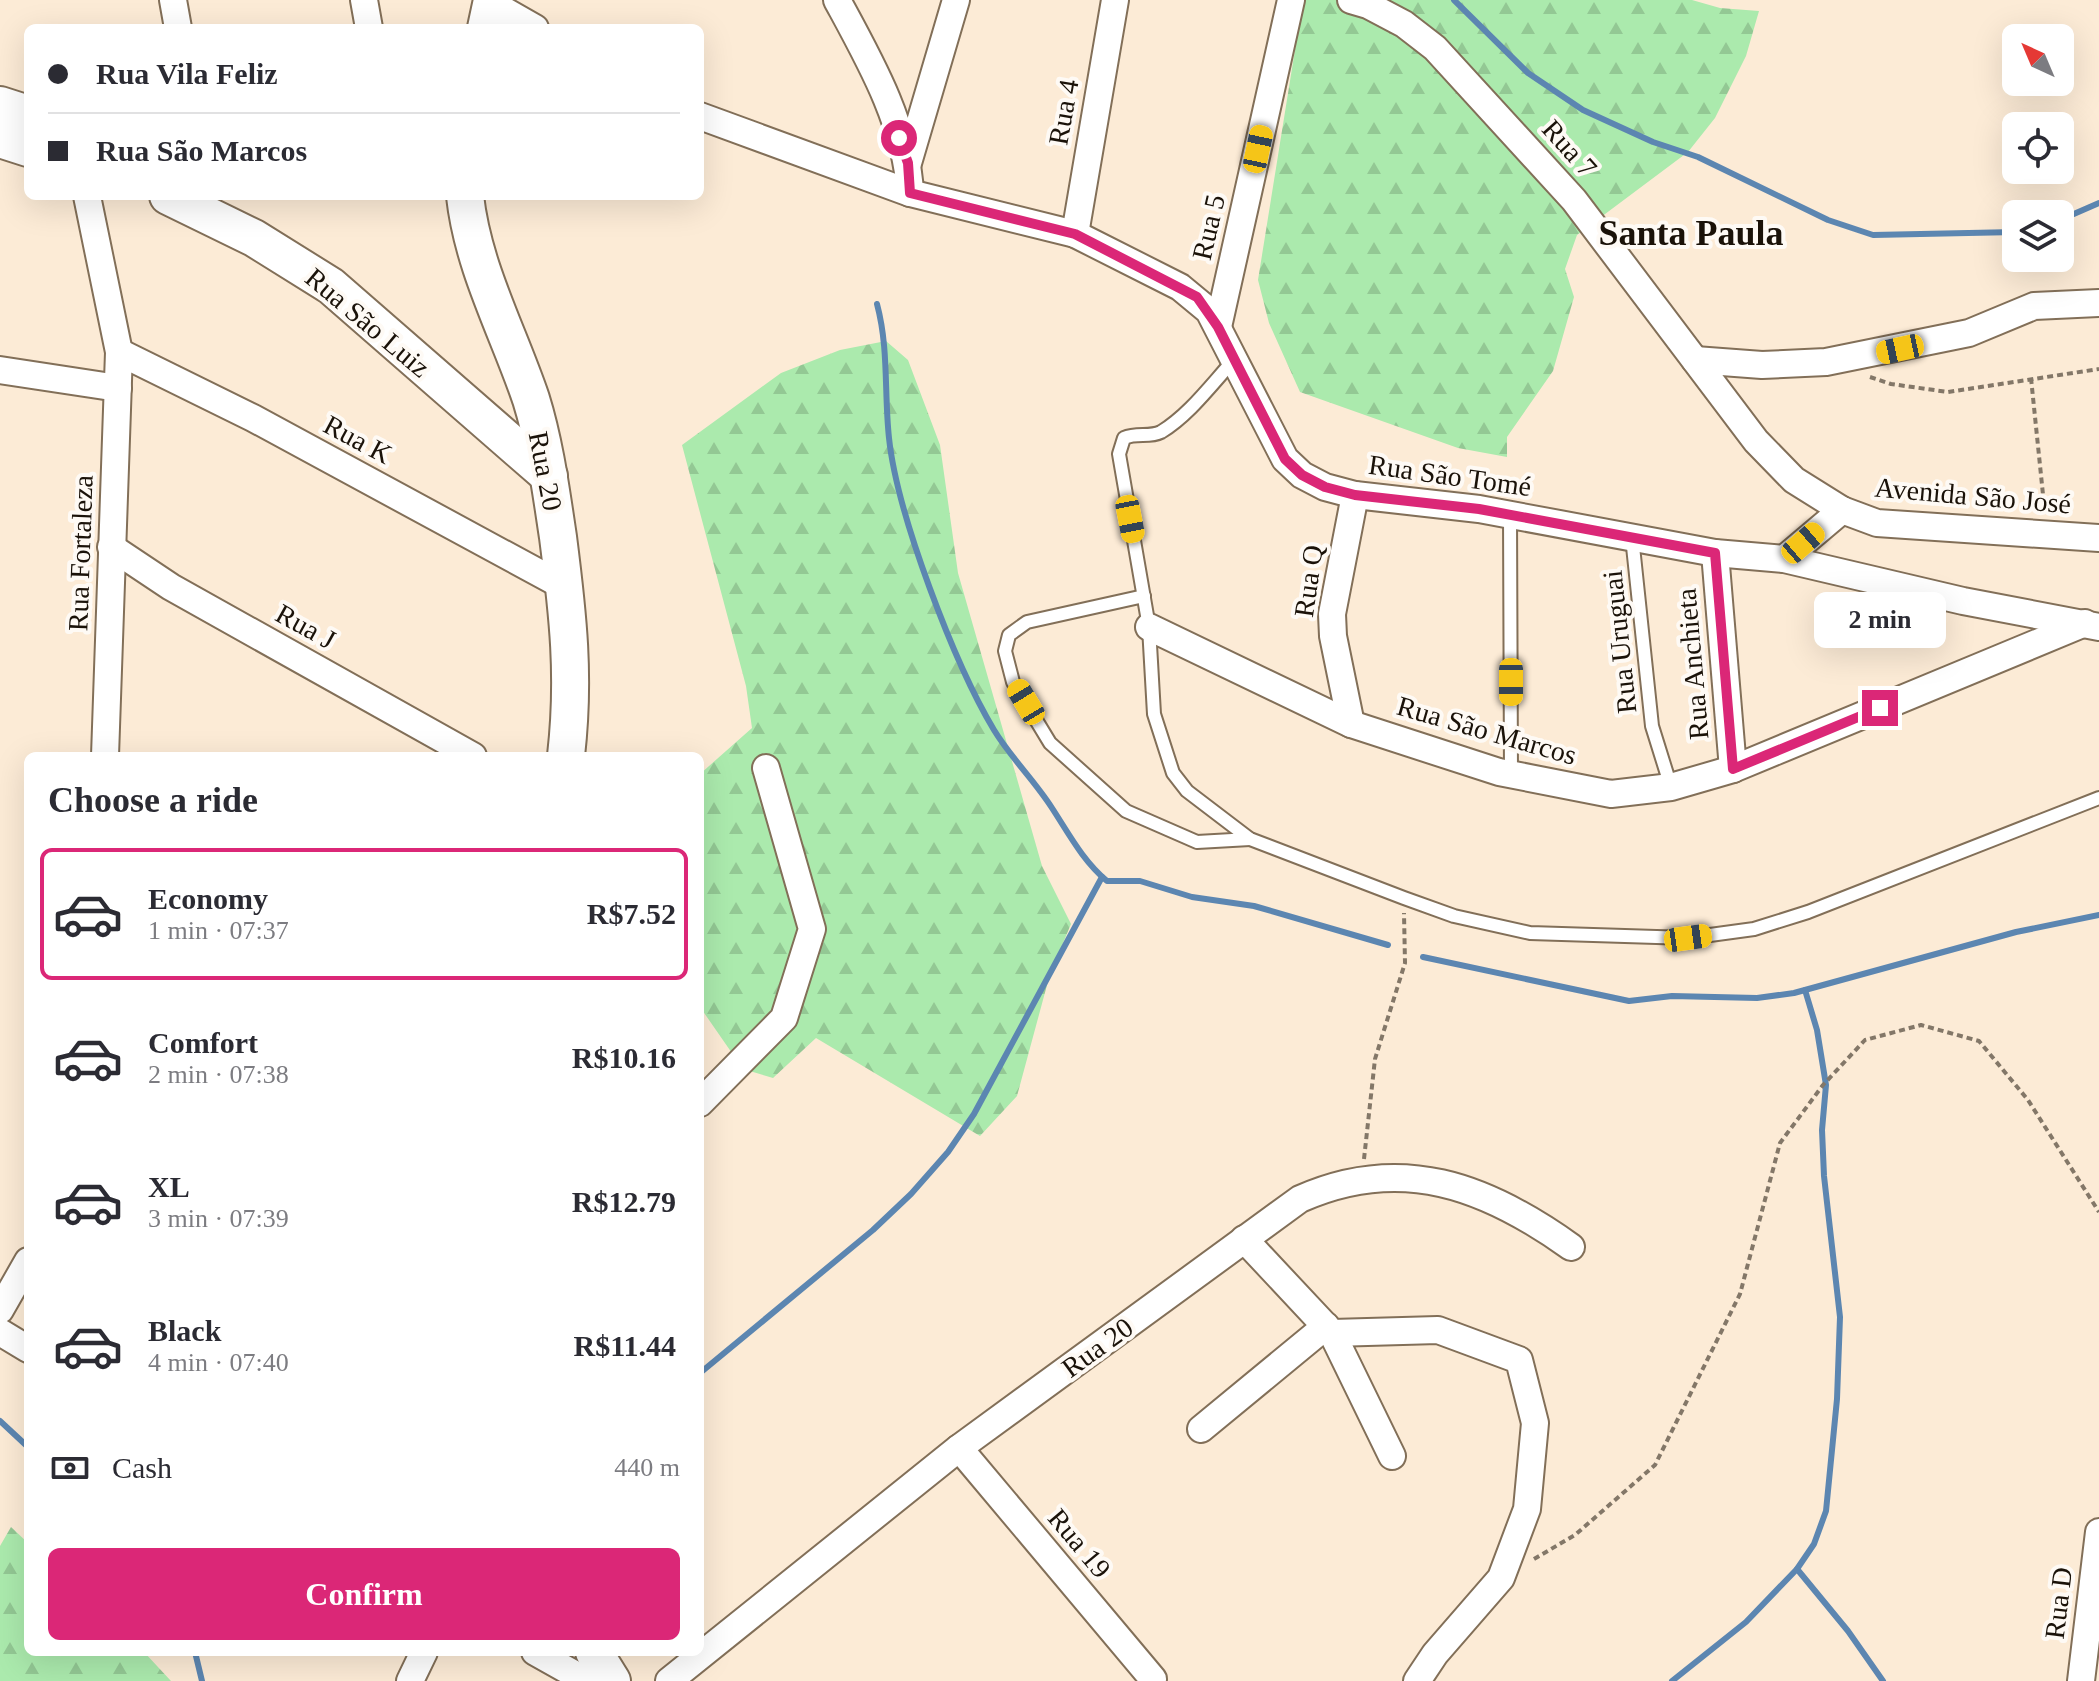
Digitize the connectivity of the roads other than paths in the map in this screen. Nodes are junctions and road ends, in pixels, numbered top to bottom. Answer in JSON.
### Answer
{"nodes":[{"id":1,"x":173,"y":0,"type":"edge"},
{"id":2,"x":364,"y":0,"type":"edge"},
{"id":3,"x":837,"y":0,"type":"edge"},
{"id":4,"x":956,"y":0,"type":"edge"},
{"id":5,"x":1115,"y":0,"type":"edge"},
{"id":6,"x":1291,"y":0,"type":"edge"},
{"id":7,"x":1351,"y":0,"type":"edge"},
{"id":8,"x":484,"y":8,"type":"edge"},
{"id":9,"x":177,"y":24,"type":"edge"},
{"id":10,"x":368,"y":24,"type":"edge"},
{"id":11,"x":469,"y":24,"type":"edge"},
{"id":12,"x":525,"y":24,"type":"edge"},
{"id":13,"x":0,"y":105,"type":"edge"},
{"id":14,"x":24,"y":113,"type":"edge"},
{"id":15,"x":704,"y":117,"type":"edge"},
{"id":16,"x":0,"y":139,"type":"edge"},
{"id":17,"x":24,"y":147,"type":"edge"},
{"id":18,"x":908,"y":163,"type":"junction"},
{"id":19,"x":910,"y":193,"type":"junction"},
{"id":20,"x":88,"y":200,"type":"edge"},
{"id":21,"x":176,"y":200,"type":"edge"},
{"id":22,"x":466,"y":200,"type":"edge"},
{"id":23,"x":1075,"y":234,"type":"junction"},
{"id":24,"x":2099,"y":303,"type":"edge"},
{"id":25,"x":1218,"y":327,"type":"junction"},
{"id":26,"x":119,"y":352,"type":"junction"},
{"id":27,"x":1695,"y":360,"type":"junction"},
{"id":28,"x":1233,"y":361,"type":"junction"},
{"id":29,"x":0,"y":370,"type":"edge"},
{"id":30,"x":118,"y":388,"type":"junction"},
{"id":31,"x":549,"y":476,"type":"junction"},
{"id":32,"x":1355,"y":495,"type":"junction"},
{"id":33,"x":1842,"y":510,"type":"junction"},
{"id":34,"x":1510,"y":514,"type":"junction"},
{"id":35,"x":1632,"y":537,"type":"junction"},
{"id":36,"x":2099,"y":538,"type":"edge"},
{"id":37,"x":111,"y":547,"type":"junction"},
{"id":38,"x":1715,"y":553,"type":"junction"},
{"id":39,"x":1784,"y":559,"type":"junction"},
{"id":40,"x":565,"y":587,"type":"junction"},
{"id":41,"x":1144,"y":596,"type":"junction"},
{"id":42,"x":2092,"y":625,"type":"edge"},
{"id":43,"x":1149,"y":627,"type":"junction"},
{"id":44,"x":1351,"y":724,"type":"junction"},
{"id":45,"x":107,"y":752,"type":"edge"},
{"id":46,"x":466,"y":752,"type":"edge"},
{"id":47,"x":566,"y":752,"type":"edge"},
{"id":48,"x":766,"y":768,"type":"dead end"},
{"id":49,"x":1733,"y":769,"type":"junction"},
{"id":50,"x":1511,"y":776,"type":"junction"},
{"id":51,"x":1671,"y":787,"type":"junction"},
{"id":52,"x":2099,"y":798,"type":"edge"},
{"id":53,"x":1250,"y":839,"type":"junction"},
{"id":54,"x":704,"y":1099,"type":"edge"},
{"id":55,"x":1244,"y":1239,"type":"junction"},
{"id":56,"x":1571,"y":1247,"type":"dead end"},
{"id":57,"x":24,"y":1268,"type":"edge"},
{"id":58,"x":0,"y":1310,"type":"edge"},
{"id":59,"x":1329,"y":1330,"type":"junction"},
{"id":60,"x":0,"y":1332,"type":"edge"},
{"id":61,"x":24,"y":1347,"type":"edge"},
{"id":62,"x":1201,"y":1429,"type":"dead end"},
{"id":63,"x":959,"y":1448,"type":"junction"},
{"id":64,"x":1392,"y":1456,"type":"dead end"},
{"id":65,"x":2099,"y":1532,"type":"edge"},
{"id":66,"x":704,"y":1653,"type":"edge"},
{"id":67,"x":422,"y":1656,"type":"edge"},
{"id":68,"x":542,"y":1656,"type":"edge"},
{"id":69,"x":596,"y":1656,"type":"edge"},
{"id":70,"x":700,"y":1656,"type":"edge"},
{"id":71,"x":1153,"y":1679,"type":"edge"},
{"id":72,"x":410,"y":1681,"type":"edge"},
{"id":73,"x":587,"y":1681,"type":"edge"},
{"id":74,"x":612,"y":1681,"type":"edge"},
{"id":75,"x":669,"y":1681,"type":"edge"},
{"id":76,"x":1417,"y":1681,"type":"edge"},
{"id":77,"x":2081,"y":1681,"type":"edge"}],
"edges":[{"from":1,"to":9,"type":"street"},
{"from":2,"to":10,"type":"street"},
{"from":3,"to":18,"type":"street"},
{"from":4,"to":18,"type":"street"},
{"from":5,"to":23,"type":"street","name":"Rua 4"},
{"from":6,"to":25,"type":"street","name":"Rua 5"},
{"from":7,"to":27,"type":"street","name":"Rua 7"},
{"from":8,"to":11,"type":"street"},
{"from":8,"to":12,"type":"street"},
{"from":13,"to":14,"type":"street"},
{"from":15,"to":19,"type":"street","name":"Rua São Tomé"},
{"from":16,"to":17,"type":"street"},
{"from":18,"to":19,"type":"street"},
{"from":19,"to":23,"type":"street","name":"Rua São Tomé"},
{"from":20,"to":26,"type":"street"},
{"from":21,"to":31,"type":"street","name":"Rua São Luiz"},
{"from":22,"to":31,"type":"street","name":"Rua 20"},
{"from":23,"to":25,"type":"street","name":"Rua São Tomé"},
{"from":24,"to":27,"type":"street"},
{"from":25,"to":28,"type":"street","name":"Rua São Tomé"},
{"from":26,"to":30,"type":"street","name":"Rua Fortaleza"},
{"from":26,"to":40,"type":"street","name":"Rua K"},
{"from":27,"to":33,"type":"street","name":"Rua 7"},
{"from":28,"to":32,"type":"street","name":"Rua São Tomé"},
{"from":28,"to":41,"type":"lane"},
{"from":29,"to":30,"type":"street"},
{"from":30,"to":37,"type":"street","name":"Rua Fortaleza"},
{"from":31,"to":40,"type":"street","name":"Rua 20"},
{"from":32,"to":34,"type":"street","name":"Rua São Tomé"},
{"from":32,"to":44,"type":"street","name":"Rua Q"},
{"from":33,"to":36,"type":"street","name":"Avenida São José"},
{"from":33,"to":39,"type":"street"},
{"from":34,"to":35,"type":"street","name":"Rua São Tomé"},
{"from":34,"to":50,"type":"lane"},
{"from":35,"to":38,"type":"street","name":"Rua São Tomé"},
{"from":35,"to":51,"type":"lane","name":"Rua Uruguai"},
{"from":37,"to":45,"type":"street","name":"Rua Fortaleza"},
{"from":37,"to":46,"type":"street","name":"Rua J"},
{"from":38,"to":39,"type":"street","name":"Rua São Tomé"},
{"from":38,"to":49,"type":"street","name":"Rua Anchieta"},
{"from":39,"to":42,"type":"street","name":"Rua São Tomé"},
{"from":40,"to":47,"type":"street","name":"Rua 20"},
{"from":41,"to":43,"type":"lane"},
{"from":41,"to":53,"type":"lane"},
{"from":42,"to":49,"type":"street","name":"Rua São Marcos"},
{"from":43,"to":44,"type":"street","name":"Rua São Marcos"},
{"from":43,"to":53,"type":"lane"},
{"from":44,"to":50,"type":"street","name":"Rua São Marcos"},
{"from":48,"to":54,"type":"street"},
{"from":49,"to":51,"type":"street","name":"Rua São Marcos"},
{"from":50,"to":51,"type":"street","name":"Rua São Marcos"},
{"from":52,"to":53,"type":"lane"},
{"from":55,"to":56,"type":"street","name":"Rua 20"},
{"from":55,"to":59,"type":"street"},
{"from":55,"to":63,"type":"street","name":"Rua 20"},
{"from":57,"to":58,"type":"street"},
{"from":59,"to":62,"type":"street"},
{"from":59,"to":64,"type":"street"},
{"from":59,"to":76,"type":"street"},
{"from":60,"to":61,"type":"street"},
{"from":63,"to":66,"type":"street","name":"Rua 20"},
{"from":63,"to":71,"type":"street","name":"Rua 19"},
{"from":65,"to":77,"type":"street","name":"Rua D"},
{"from":67,"to":72,"type":"street"},
{"from":68,"to":73,"type":"street"},
{"from":69,"to":74,"type":"street"},
{"from":70,"to":75,"type":"street","name":"Rua 20"}]}
